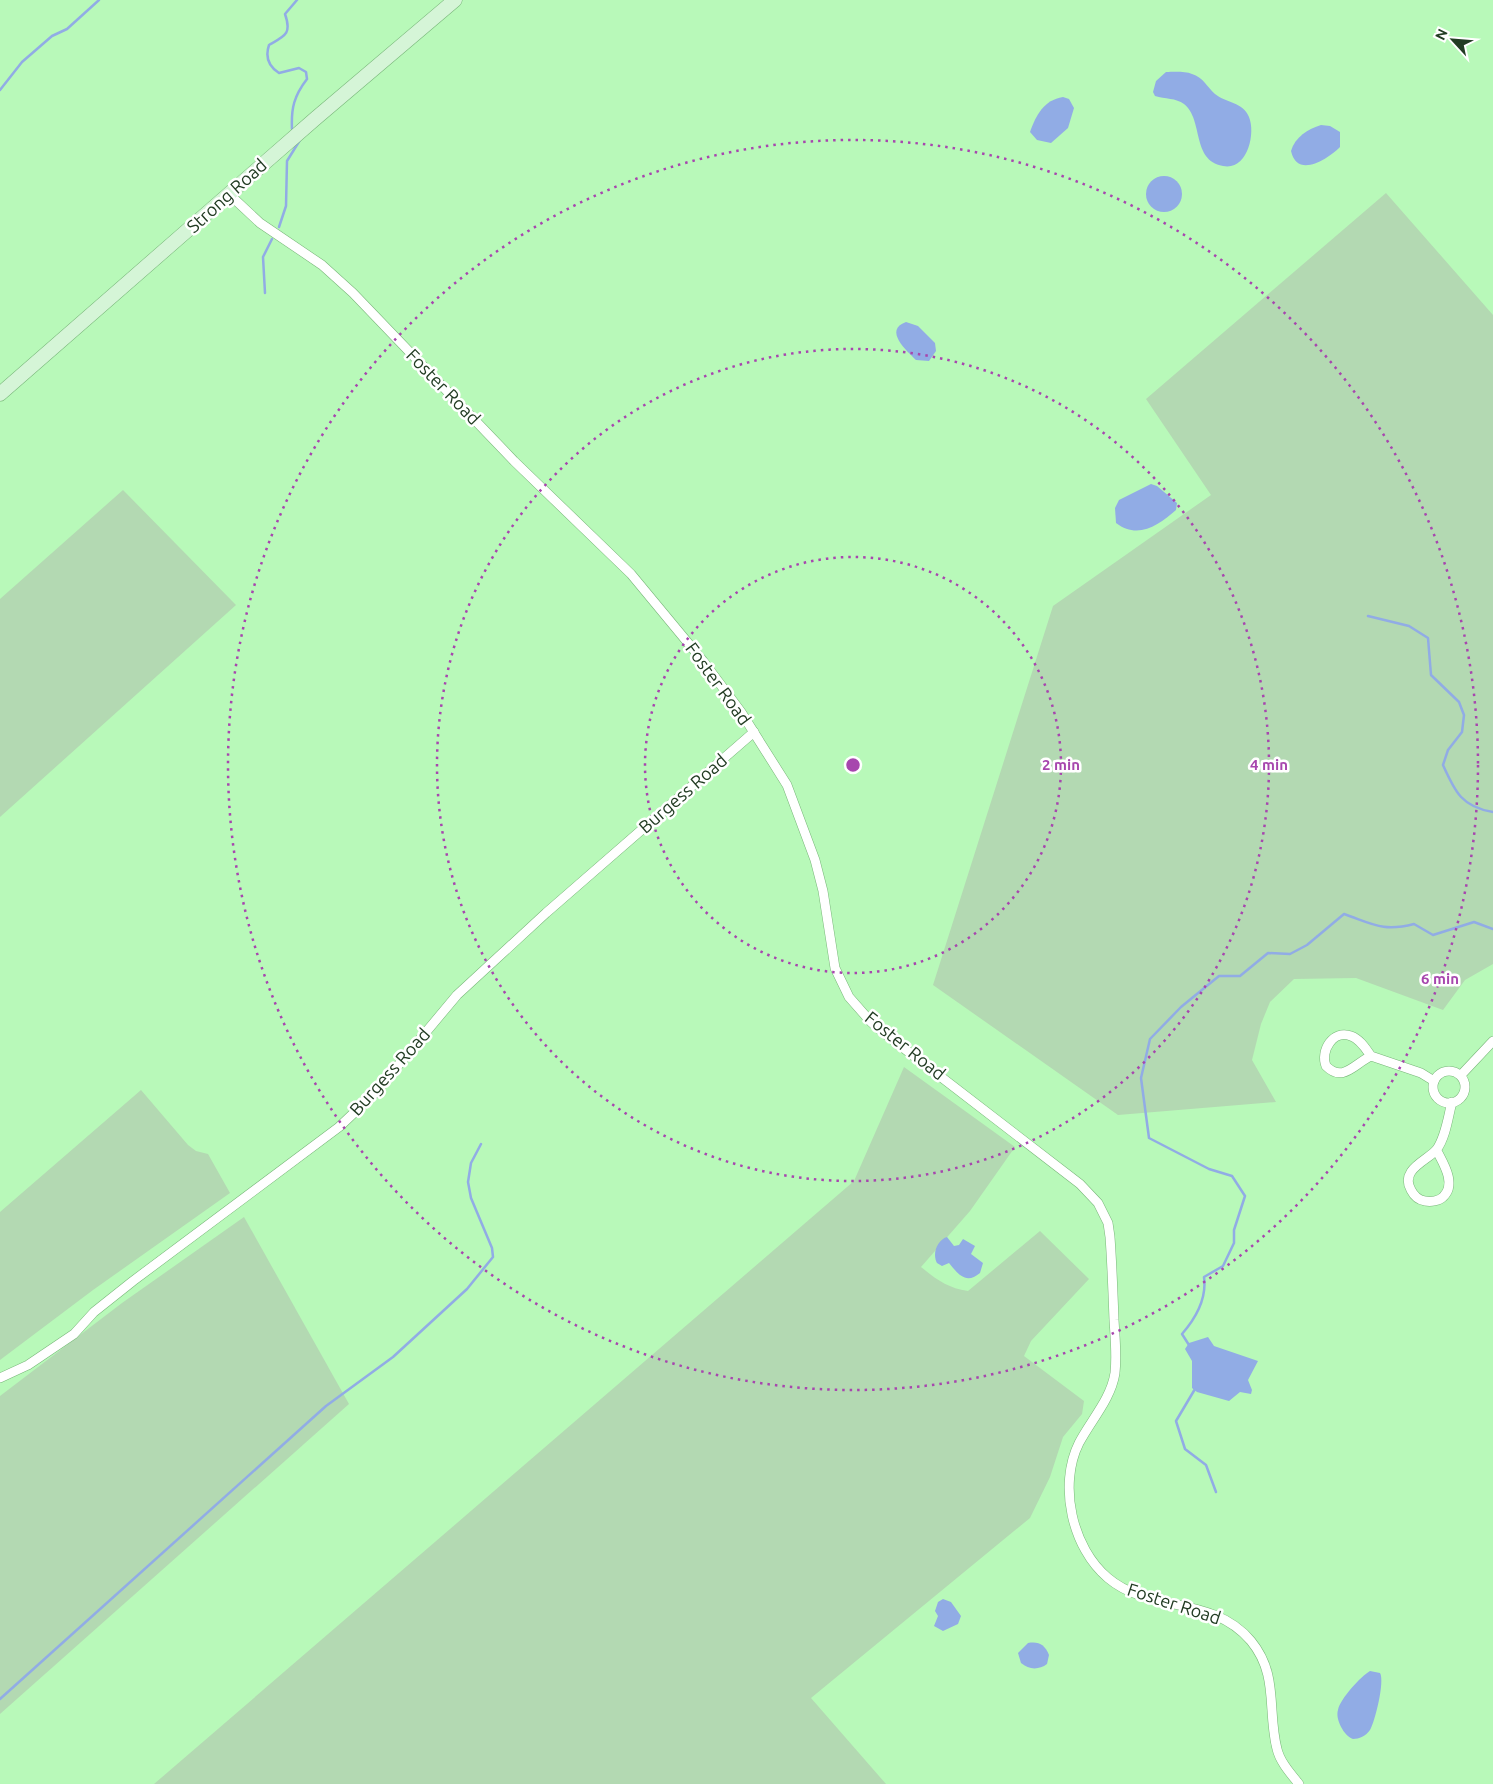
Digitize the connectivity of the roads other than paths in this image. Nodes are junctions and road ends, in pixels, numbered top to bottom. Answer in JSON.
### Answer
{"nodes":[{"id":1,"x":455,"y":0,"type":"edge"},
{"id":2,"x":230,"y":195,"type":"junction"},
{"id":3,"x":0,"y":394,"type":"edge"},
{"id":4,"x":754,"y":732,"type":"junction"},
{"id":5,"x":1493,"y":1041,"type":"edge"},
{"id":6,"x":1371,"y":1056,"type":"junction"},
{"id":7,"x":1461,"y":1075,"type":"junction"},
{"id":8,"x":1434,"y":1081,"type":"junction"},
{"id":9,"x":1452,"y":1102,"type":"junction"},
{"id":10,"x":1437,"y":1151,"type":"junction"},
{"id":11,"x":0,"y":1378,"type":"edge"},
{"id":12,"x":1299,"y":1784,"type":"edge"}],
"edges":[{"from":1,"to":2,"type":"street","name":"Strong Road"},
{"from":2,"to":3,"type":"street","name":"Strong Road"},
{"from":2,"to":4,"type":"street","name":"Foster Road"},
{"from":4,"to":11,"type":"street","name":"Burgess Road"},
{"from":4,"to":12,"type":"street","name":"Foster Road"},
{"from":5,"to":7,"type":"street"},
{"from":6,"to":6,"type":"street"},
{"from":6,"to":8,"type":"street"},
{"from":7,"to":8,"type":"street"},
{"from":7,"to":9,"type":"street"},
{"from":8,"to":9,"type":"street"},
{"from":9,"to":10,"type":"street"},
{"from":10,"to":10,"type":"street"}]}
